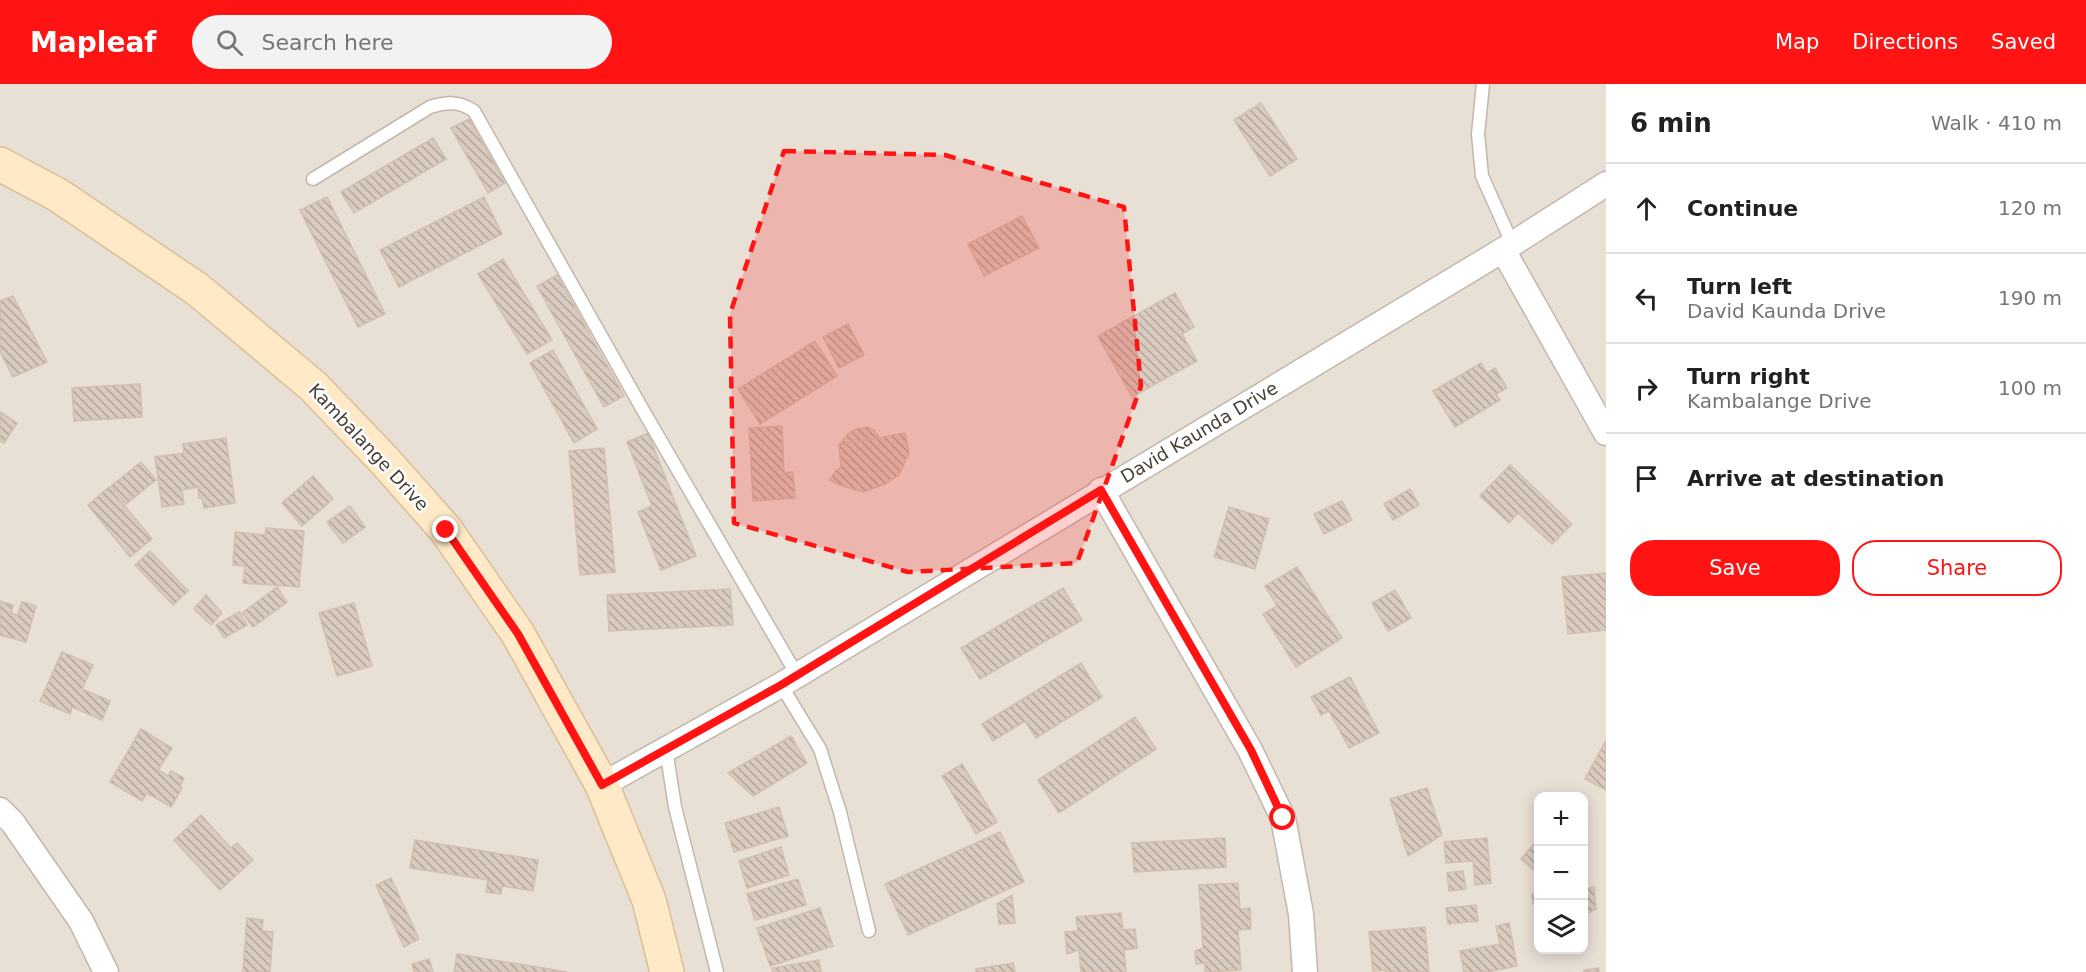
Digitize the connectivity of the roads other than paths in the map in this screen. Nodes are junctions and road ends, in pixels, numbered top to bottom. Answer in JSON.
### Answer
{"nodes":[{"id":1,"x":1483,"y":84,"type":"edge"},
{"id":2,"x":0,"y":165,"type":"edge"},
{"id":3,"x":313,"y":180,"type":"dead end"},
{"id":4,"x":1606,"y":184,"type":"edge"},
{"id":5,"x":1507,"y":246,"type":"junction"},
{"id":6,"x":1606,"y":433,"type":"edge"},
{"id":7,"x":1101,"y":490,"type":"junction"},
{"id":8,"x":789,"y":680,"type":"junction"},
{"id":9,"x":666,"y":749,"type":"junction"},
{"id":10,"x":602,"y":785,"type":"junction"},
{"id":11,"x":0,"y":810,"type":"edge"},
{"id":12,"x":869,"y":931,"type":"dead end"},
{"id":13,"x":106,"y":972,"type":"edge"},
{"id":14,"x":667,"y":972,"type":"edge"},
{"id":15,"x":717,"y":972,"type":"edge"},
{"id":16,"x":1305,"y":972,"type":"edge"}],
"edges":[{"from":1,"to":5,"type":"lane"},
{"from":2,"to":10,"type":"street","name":"Kambalange Drive"},
{"from":3,"to":8,"type":"lane"},
{"from":4,"to":5,"type":"street","name":"David Kaunda Drive"},
{"from":5,"to":6,"type":"street"},
{"from":5,"to":7,"type":"street","name":"David Kaunda Drive"},
{"from":7,"to":8,"type":"street","name":"David Kaunda Drive"},
{"from":7,"to":16,"type":"street"},
{"from":8,"to":9,"type":"street","name":"David Kaunda Drive"},
{"from":8,"to":12,"type":"lane"},
{"from":9,"to":10,"type":"street","name":"David Kaunda Drive"},
{"from":9,"to":15,"type":"lane"},
{"from":10,"to":14,"type":"street","name":"Kambalange Drive"},
{"from":11,"to":13,"type":"street"}]}
